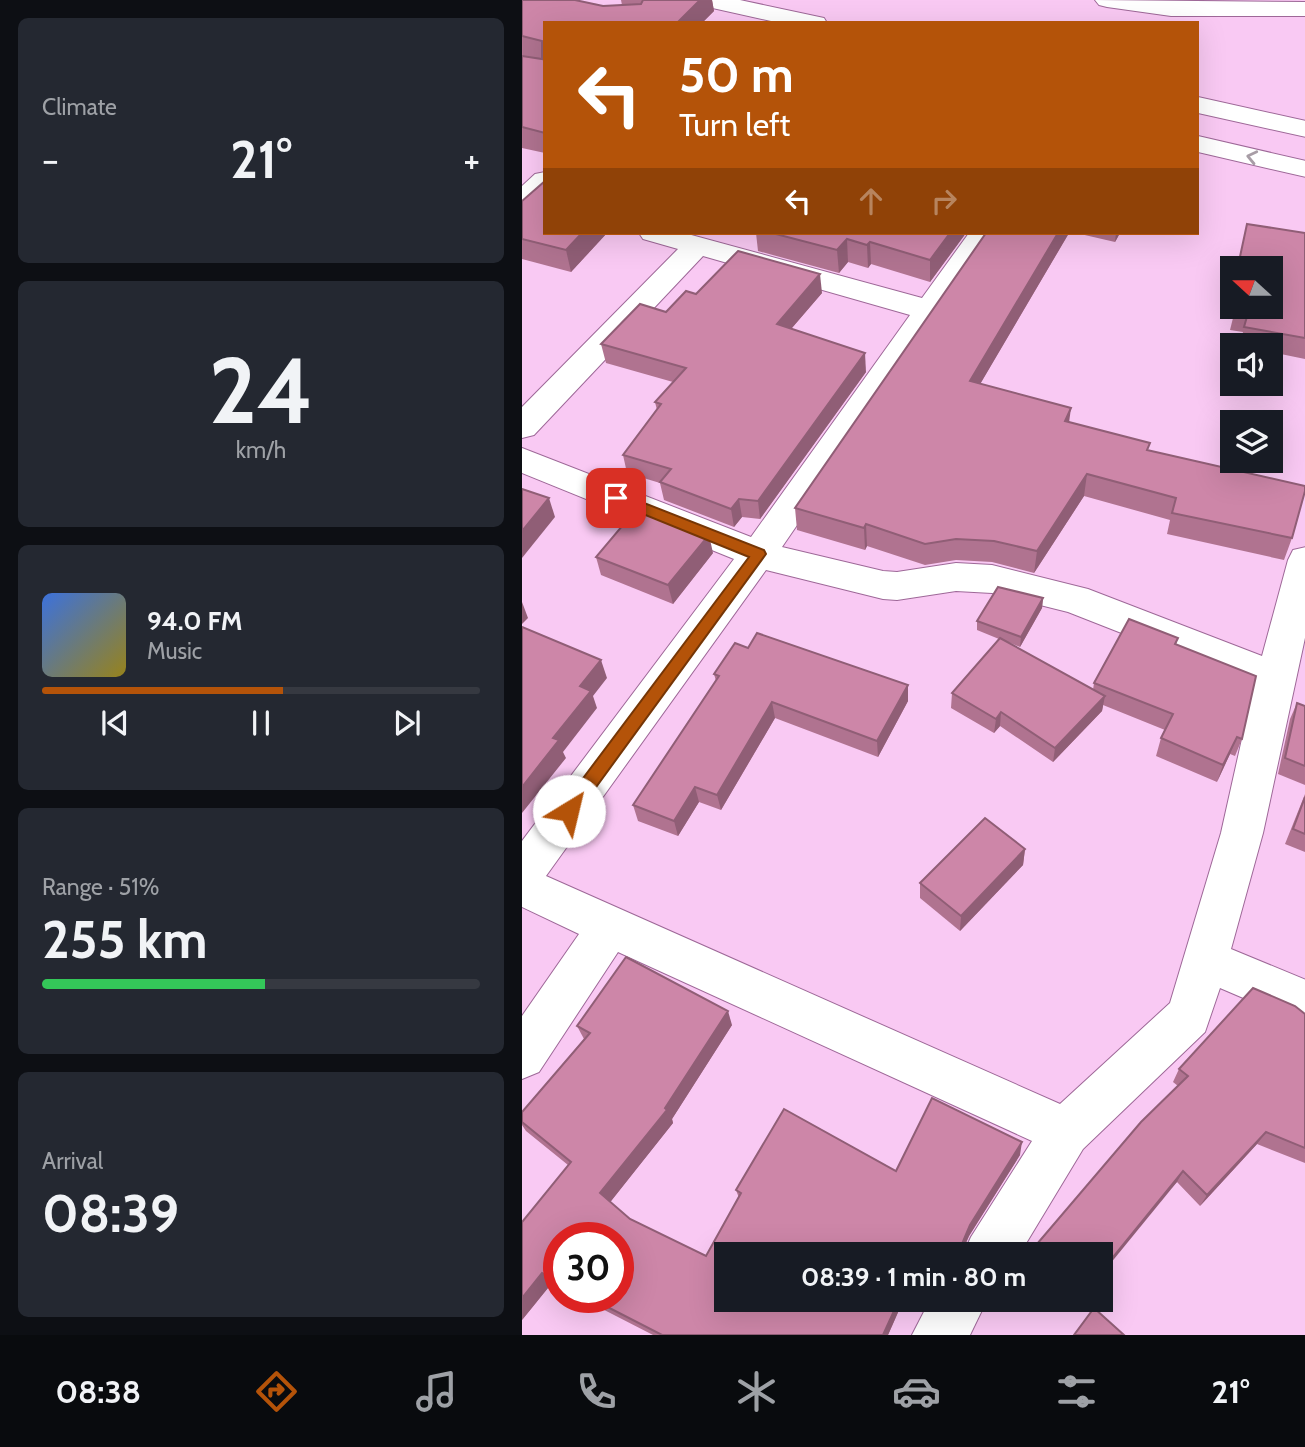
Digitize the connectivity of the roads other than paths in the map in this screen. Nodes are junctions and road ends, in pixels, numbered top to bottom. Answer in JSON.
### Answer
{"nodes":[{"id":1,"x":707,"y":0,"type":"edge"},
{"id":2,"x":1107,"y":0,"type":"edge"},
{"id":3,"x":1225,"y":5,"type":"edge"},
{"id":4,"x":1305,"y":9,"type":"edge"},
{"id":5,"x":806,"y":21,"type":"edge"},
{"id":6,"x":1199,"y":105,"type":"edge"},
{"id":7,"x":1305,"y":129,"type":"edge"},
{"id":8,"x":1199,"y":144,"type":"edge"},
{"id":9,"x":1305,"y":169,"type":"edge"},
{"id":10,"x":660,"y":235,"type":"edge"},
{"id":11,"x":982,"y":235,"type":"edge"},
{"id":12,"x":698,"y":246,"type":"junction"},
{"id":13,"x":929,"y":310,"type":"junction"},
{"id":14,"x":522,"y":427,"type":"edge"},
{"id":15,"x":522,"y":460,"type":"edge"},
{"id":16,"x":758,"y":554,"type":"junction"},
{"id":17,"x":1304,"y":574,"type":"edge"},
{"id":18,"x":1275,"y":677,"type":"junction"},
{"id":19,"x":522,"y":875,"type":"edge"},
{"id":20,"x":522,"y":886,"type":"edge"},
{"id":21,"x":610,"y":927,"type":"junction"},
{"id":22,"x":1205,"y":960,"type":"junction"},
{"id":23,"x":1305,"y":1003,"type":"edge"},
{"id":24,"x":522,"y":1056,"type":"edge"},
{"id":25,"x":1066,"y":1132,"type":"junction"},
{"id":26,"x":997,"y":1242,"type":"edge"},
{"id":27,"x":953,"y":1312,"type":"edge"},
{"id":28,"x":939,"y":1335,"type":"edge"}],
"edges":[{"from":1,"to":5,"type":"street"},
{"from":2,"to":3,"type":"street"},
{"from":3,"to":4,"type":"street"},
{"from":6,"to":7,"type":"street"},
{"from":9,"to":8,"type":"street","one_way":true},
{"from":10,"to":12,"type":"street"},
{"from":11,"to":13,"type":"street"},
{"from":12,"to":13,"type":"street"},
{"from":12,"to":14,"type":"street"},
{"from":13,"to":16,"type":"street"},
{"from":15,"to":16,"type":"street"},
{"from":16,"to":18,"type":"street"},
{"from":16,"to":19,"type":"street"},
{"from":17,"to":18,"type":"street"},
{"from":18,"to":22,"type":"street"},
{"from":20,"to":21,"type":"street"},
{"from":21,"to":24,"type":"street"},
{"from":21,"to":25,"type":"street"},
{"from":22,"to":23,"type":"street"},
{"from":22,"to":25,"type":"street"},
{"from":25,"to":26,"type":"street"},
{"from":27,"to":28,"type":"street"}]}
